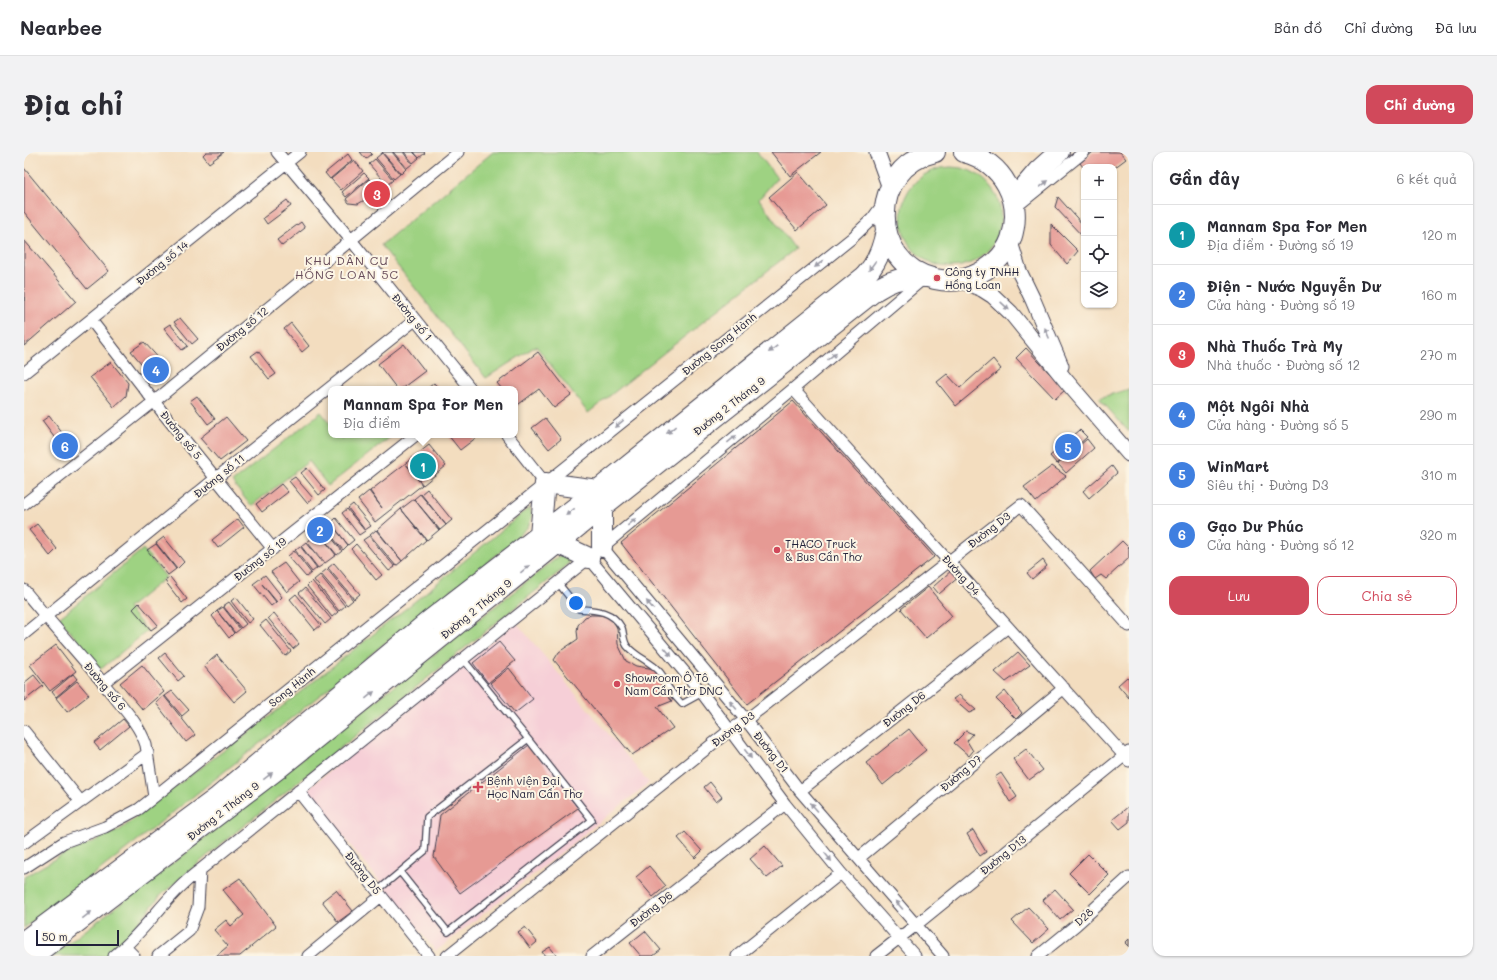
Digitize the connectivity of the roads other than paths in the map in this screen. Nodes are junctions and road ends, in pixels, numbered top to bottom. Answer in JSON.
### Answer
{"nodes":[{"id":1,"x":277,"y":152,"type":"edge"},
{"id":2,"x":300,"y":152,"type":"edge"},
{"id":3,"x":458,"y":152,"type":"edge"},
{"id":4,"x":877,"y":152,"type":"edge"},
{"id":5,"x":935,"y":152,"type":"edge"},
{"id":6,"x":1059,"y":152,"type":"edge"},
{"id":7,"x":1084,"y":152,"type":"edge"},
{"id":8,"x":980,"y":154,"type":"edge"},
{"id":9,"x":286,"y":163,"type":"junction"},
{"id":10,"x":888,"y":193,"type":"junction"},
{"id":11,"x":1014,"y":205,"type":"junction"},
{"id":12,"x":886,"y":230,"type":"junction"},
{"id":13,"x":350,"y":240,"type":"junction"},
{"id":14,"x":1010,"y":242,"type":"junction"},
{"id":15,"x":925,"y":277,"type":"junction"},
{"id":16,"x":960,"y":280,"type":"junction"},
{"id":17,"x":91,"y":320,"type":"junction"},
{"id":18,"x":415,"y":320,"type":"junction"},
{"id":19,"x":24,"y":373,"type":"edge"},
{"id":20,"x":1067,"y":382,"type":"junction"},
{"id":21,"x":332,"y":386,"type":"edge"},
{"id":22,"x":469,"y":386,"type":"edge"},
{"id":23,"x":328,"y":389,"type":"edge"},
{"id":24,"x":794,"y":389,"type":"junction"},
{"id":25,"x":154,"y":401,"type":"junction"},
{"id":26,"x":412,"y":438,"type":"edge"},
{"id":27,"x":509,"y":438,"type":"edge"},
{"id":28,"x":1129,"y":454,"type":"edge"},
{"id":29,"x":216,"y":478,"type":"junction"},
{"id":30,"x":546,"y":484,"type":"junction"},
{"id":31,"x":600,"y":499,"type":"junction"},
{"id":32,"x":24,"y":504,"type":"edge"},
{"id":33,"x":549,"y":539,"type":"junction"},
{"id":34,"x":273,"y":549,"type":"junction"},
{"id":35,"x":595,"y":552,"type":"junction"},
{"id":36,"x":950,"y":561,"type":"junction"},
{"id":37,"x":558,"y":583,"type":"junction"},
{"id":38,"x":24,"y":590,"type":"edge"},
{"id":39,"x":46,"y":617,"type":"junction"},
{"id":40,"x":1008,"y":626,"type":"junction"},
{"id":41,"x":1129,"y":626,"type":"edge"},
{"id":42,"x":24,"y":634,"type":"edge"},
{"id":43,"x":462,"y":659,"type":"junction"},
{"id":44,"x":103,"y":683,"type":"junction"},
{"id":45,"x":1064,"y":688,"type":"junction"},
{"id":46,"x":702,"y":693,"type":"junction"},
{"id":47,"x":746,"y":720,"type":"junction"},
{"id":48,"x":730,"y":730,"type":"junction"},
{"id":49,"x":24,"y":732,"type":"edge"},
{"id":50,"x":528,"y":739,"type":"junction"},
{"id":51,"x":148,"y":753,"type":"junction"},
{"id":52,"x":1128,"y":756,"type":"edge"},
{"id":53,"x":298,"y":791,"type":"junction"},
{"id":54,"x":800,"y":791,"type":"junction"},
{"id":55,"x":154,"y":797,"type":"junction"},
{"id":56,"x":81,"y":802,"type":"junction"},
{"id":57,"x":785,"y":804,"type":"junction"},
{"id":58,"x":24,"y":843,"type":"edge"},
{"id":59,"x":858,"y":858,"type":"junction"},
{"id":60,"x":24,"y":868,"type":"edge"},
{"id":61,"x":200,"y":870,"type":"junction"},
{"id":62,"x":400,"y":872,"type":"junction"},
{"id":63,"x":841,"y":873,"type":"junction"},
{"id":64,"x":1129,"y":877,"type":"edge"},
{"id":65,"x":379,"y":893,"type":"junction"},
{"id":66,"x":916,"y":925,"type":"junction"},
{"id":67,"x":51,"y":933,"type":"junction"},
{"id":68,"x":899,"y":938,"type":"junction"},
{"id":69,"x":24,"y":941,"type":"edge"},
{"id":70,"x":125,"y":947,"type":"junction"},
{"id":71,"x":33,"y":956,"type":"edge"},
{"id":72,"x":114,"y":956,"type":"edge"},
{"id":73,"x":134,"y":956,"type":"edge"},
{"id":74,"x":158,"y":956,"type":"edge"},
{"id":75,"x":308,"y":956,"type":"edge"},
{"id":76,"x":429,"y":956,"type":"edge"},
{"id":77,"x":447,"y":956,"type":"edge"},
{"id":78,"x":592,"y":956,"type":"edge"},
{"id":79,"x":738,"y":956,"type":"edge"},
{"id":80,"x":876,"y":956,"type":"edge"},
{"id":81,"x":914,"y":956,"type":"edge"},
{"id":82,"x":943,"y":956,"type":"edge"},
{"id":83,"x":1038,"y":956,"type":"edge"}],
"edges":[{"from":1,"to":9,"type":"street","name":"Đường số 1"},
{"from":2,"to":9,"type":"street","name":"Đường số 14"},
{"from":3,"to":13,"type":"street","name":"Đường số 12"},
{"from":4,"to":10,"type":"street"},
{"from":5,"to":10,"type":"highway"},
{"from":6,"to":11,"type":"highway"},
{"from":11,"to":7,"type":"street","one_way":true},
{"from":8,"to":11,"type":"highway"},
{"from":9,"to":13,"type":"street","name":"Đường số 1"},
{"from":9,"to":17,"type":"street","name":"Đường số 14"},
{"from":10,"to":12,"type":"highway"},
{"from":10,"to":30,"type":"street","name":"Đường Song Hành","one_way":true},
{"from":11,"to":14,"type":"highway"},
{"from":12,"to":15,"type":"highway"},
{"from":12,"to":31,"type":"highway","name":"Đường 2 Tháng 9","one_way":true},
{"from":13,"to":18,"type":"street","name":"Đường số 1"},
{"from":13,"to":25,"type":"street","name":"Đường số 12"},
{"from":14,"to":16,"type":"highway"},
{"from":20,"to":14,"type":"street","one_way":true},
{"from":15,"to":16,"type":"highway"},
{"from":24,"to":15,"type":"street","one_way":true},
{"from":15,"to":31,"type":"highway","name":"Đường 2 Tháng 9"},
{"from":16,"to":20,"type":"street","one_way":true},
{"from":17,"to":19,"type":"street","name":"Đường số 14"},
{"from":17,"to":25,"type":"street","name":"Đường số 5"},
{"from":18,"to":21,"type":"street","name":"Đường số 11"},
{"from":18,"to":22,"type":"street","name":"Đường số 1"},
{"from":20,"to":28,"type":"street"},
{"from":23,"to":29,"type":"street","name":"Đường số 11"},
{"from":35,"to":24,"type":"street","one_way":true},
{"from":24,"to":36,"type":"street","name":"Đường D4"},
{"from":25,"to":29,"type":"street","name":"Đường số 5"},
{"from":25,"to":32,"type":"street","name":"Đường số 12"},
{"from":26,"to":34,"type":"street","name":"Đường số 19"},
{"from":27,"to":30,"type":"street"},
{"from":29,"to":34,"type":"street","name":"Đường số 5"},
{"from":29,"to":39,"type":"street","name":"Đường số 11"},
{"from":30,"to":31,"type":"highway"},
{"from":30,"to":33,"type":"highway"},
{"from":30,"to":55,"type":"street","name":"Song Hành"},
{"from":31,"to":33,"type":"highway","name":"Đường 2 Tháng 9"},
{"from":31,"to":35,"type":"highway"},
{"from":33,"to":35,"type":"highway"},
{"from":33,"to":67,"type":"highway","name":"Đường 2 Tháng 9"},
{"from":34,"to":44,"type":"street","name":"Đường số 19"},
{"from":35,"to":37,"type":"street"},
{"from":35,"to":46,"type":"street","name":"Đường D1","one_way":true},
{"from":47,"to":35,"type":"street","name":"Đường D1","one_way":true},
{"from":36,"to":40,"type":"street","name":"Đường D4"},
{"from":36,"to":41,"type":"street","name":"Đường D3"},
{"from":36,"to":47,"type":"street","name":"Đường D3"},
{"from":37,"to":43,"type":"street"},
{"from":37,"to":46,"type":"lane"},
{"from":38,"to":39,"type":"street","name":"Đường số 6"},
{"from":39,"to":42,"type":"street","name":"Đường số 11"},
{"from":39,"to":44,"type":"street","name":"Đường số 6"},
{"from":40,"to":45,"type":"street","name":"Đường D4"},
{"from":40,"to":54,"type":"street","name":"Đường D6"},
{"from":43,"to":50,"type":"lane"},
{"from":43,"to":53,"type":"street"},
{"from":44,"to":51,"type":"street","name":"Đường số 6"},
{"from":45,"to":52,"type":"street","name":"Đường D4"},
{"from":45,"to":59,"type":"street","name":"Đường D7"},
{"from":46,"to":48,"type":"street","name":"Đường D1"},
{"from":47,"to":48,"type":"street","name":"Đường D3"},
{"from":47,"to":54,"type":"street","name":"Đường D1"},
{"from":48,"to":57,"type":"street","name":"Đường D1","one_way":true},
{"from":48,"to":77,"type":"street","name":"Đường D3"},
{"from":49,"to":56,"type":"street"},
{"from":50,"to":62,"type":"lane"},
{"from":50,"to":62,"type":"lane"},
{"from":51,"to":55,"type":"street","name":"Đường số 6"},
{"from":51,"to":56,"type":"street"},
{"from":52,"to":66,"type":"street","name":"Đường D13"},
{"from":53,"to":61,"type":"street"},
{"from":53,"to":65,"type":"street","name":"Đường D5"},
{"from":59,"to":54,"type":"street","name":"Đường D1","one_way":true},
{"from":55,"to":60,"type":"street","name":"Song Hành"},
{"from":56,"to":58,"type":"street"},
{"from":57,"to":63,"type":"street","name":"Đường D1","one_way":true},
{"from":57,"to":78,"type":"street","name":"Đường D6"},
{"from":66,"to":59,"type":"street","name":"Đường D1","one_way":true},
{"from":61,"to":70,"type":"street"},
{"from":61,"to":74,"type":"street"},
{"from":62,"to":65,"type":"lane"},
{"from":63,"to":68,"type":"street","name":"Đường D1"},
{"from":63,"to":79,"type":"street"},
{"from":64,"to":83,"type":"street","name":"D28"},
{"from":65,"to":75,"type":"street"},
{"from":65,"to":76,"type":"street","name":"Đường D5"},
{"from":66,"to":68,"type":"street","name":"Đường D13"},
{"from":66,"to":82,"type":"street","name":"Đường D1"},
{"from":67,"to":69,"type":"highway","name":"Đường 2 Tháng 9"},
{"from":67,"to":71,"type":"highway","name":"Đường 2 Tháng 9"},
{"from":68,"to":80,"type":"street","name":"Đường D13"},
{"from":68,"to":81,"type":"street","name":"Đường D1"},
{"from":70,"to":72,"type":"street"},
{"from":70,"to":73,"type":"street"}]}
